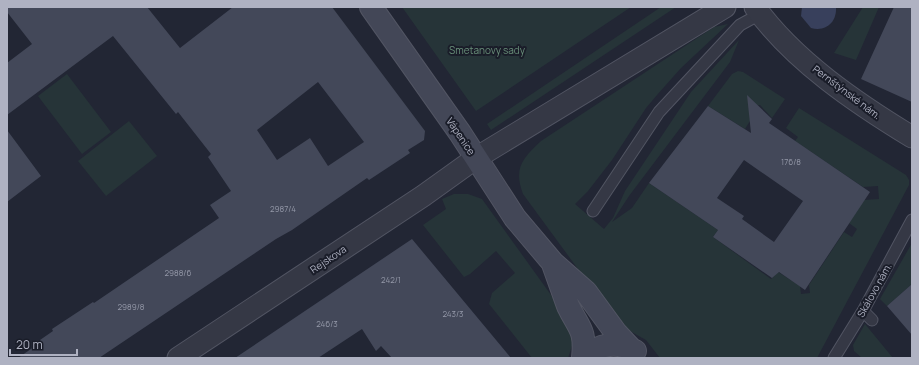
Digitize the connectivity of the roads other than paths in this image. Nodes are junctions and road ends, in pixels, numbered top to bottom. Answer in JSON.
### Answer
{"nodes":[{"id":1,"x":371,"y":7,"type":"edge"},
{"id":2,"x":725,"y":7,"type":"edge"},
{"id":3,"x":757,"y":10,"type":"edge"},
{"id":4,"x":912,"y":137,"type":"edge"},
{"id":5,"x":476,"y":158,"type":"junction"},
{"id":6,"x":592,"y":211,"type":"dead end"},
{"id":7,"x":912,"y":220,"type":"edge"},
{"id":8,"x":553,"y":263,"type":"junction"},
{"id":9,"x":863,"y":311,"type":"junction"},
{"id":10,"x":872,"y":320,"type":"dead end"},
{"id":11,"x":637,"y":354,"type":"edge"},
{"id":12,"x":178,"y":358,"type":"edge"},
{"id":13,"x":584,"y":358,"type":"edge"},
{"id":14,"x":834,"y":358,"type":"edge"}],
"edges":[{"from":1,"to":5,"type":"main road","name":"Vápenice"},
{"from":2,"to":5,"type":"street","name":"Rejskova"},
{"from":3,"to":4,"type":"street","name":"Pernštýnské nám."},
{"from":3,"to":6,"type":"lane"},
{"from":5,"to":8,"type":"main road","name":"Vápenice"},
{"from":5,"to":12,"type":"street","name":"Rejskova"},
{"from":7,"to":9,"type":"lane","name":"Skálovo nám."},
{"from":8,"to":11,"type":"main road","name":"Vápenice"},
{"from":8,"to":13,"type":"main road","name":"Vápenice"},
{"from":9,"to":10,"type":"lane"},
{"from":9,"to":14,"type":"lane","name":"Skálovo nám."},
{"from":11,"to":13,"type":"main road"}]}
